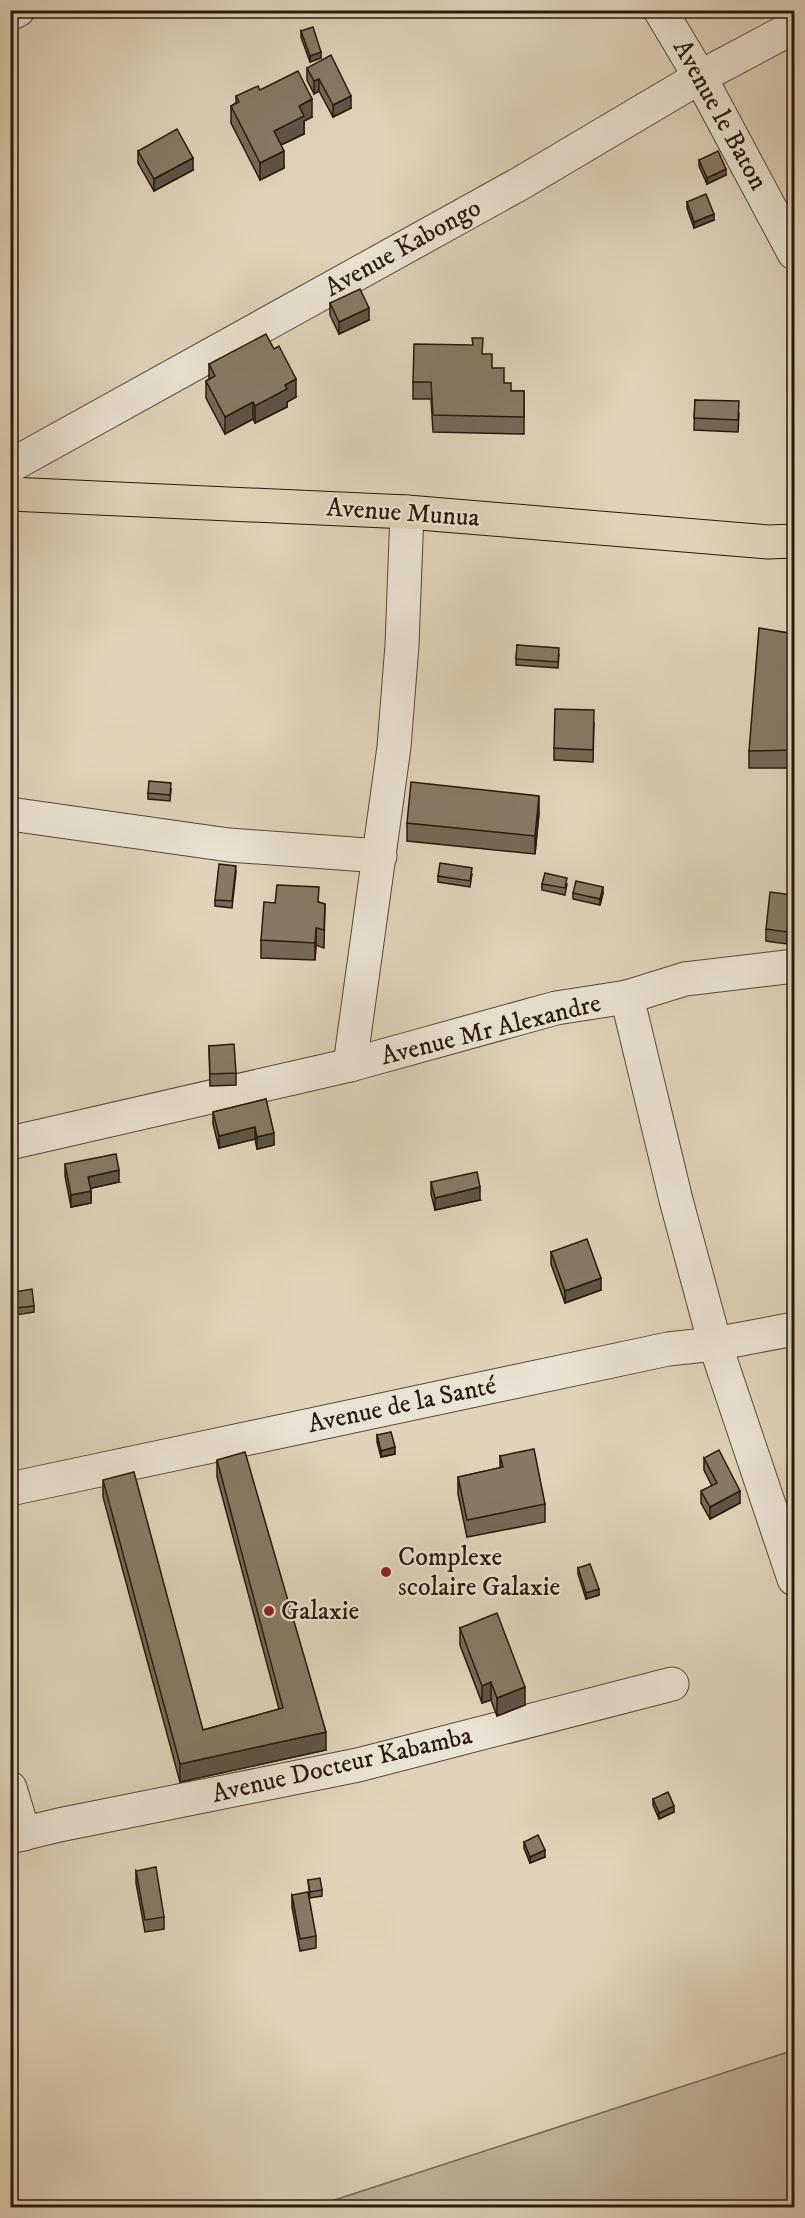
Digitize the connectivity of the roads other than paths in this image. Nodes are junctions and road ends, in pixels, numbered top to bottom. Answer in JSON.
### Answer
{"nodes":[{"id":1,"x":18,"y":10,"type":"edge"},
{"id":2,"x":660,"y":10,"type":"edge"},
{"id":3,"x":10,"y":14,"type":"edge"},
{"id":4,"x":795,"y":27,"type":"edge"},
{"id":5,"x":700,"y":77,"type":"junction"},
{"id":6,"x":795,"y":253,"type":"edge"},
{"id":7,"x":10,"y":465,"type":"edge"},
{"id":8,"x":10,"y":494,"type":"edge"},
{"id":9,"x":407,"y":512,"type":"junction"},
{"id":10,"x":795,"y":541,"type":"edge"},
{"id":11,"x":10,"y":814,"type":"edge"},
{"id":12,"x":380,"y":856,"type":"junction"},
{"id":13,"x":795,"y":966,"type":"edge"},
{"id":14,"x":627,"y":997,"type":"junction"},
{"id":15,"x":350,"y":1065,"type":"junction"},
{"id":16,"x":10,"y":1143,"type":"edge"},
{"id":17,"x":795,"y":1329,"type":"edge"},
{"id":18,"x":716,"y":1344,"type":"junction"},
{"id":19,"x":10,"y":1488,"type":"edge"},
{"id":20,"x":795,"y":1579,"type":"edge"},
{"id":21,"x":672,"y":1684,"type":"dead end"},
{"id":22,"x":10,"y":1788,"type":"edge"},
{"id":23,"x":17,"y":1835,"type":"edge"}],
"edges":[{"from":1,"to":3,"type":"street"},
{"from":2,"to":5,"type":"street","name":"Avenue le Baton"},
{"from":4,"to":5,"type":"street","name":"Avenue Kabongo"},
{"from":5,"to":6,"type":"street","name":"Avenue le Baton"},
{"from":5,"to":7,"type":"street","name":"Avenue Kabongo"},
{"from":8,"to":9,"type":"main road","name":"Avenue Munua"},
{"from":9,"to":10,"type":"main road","name":"Avenue Munua"},
{"from":9,"to":12,"type":"street"},
{"from":11,"to":12,"type":"street"},
{"from":12,"to":15,"type":"street"},
{"from":13,"to":14,"type":"street"},
{"from":14,"to":15,"type":"street","name":"Avenue Mr Alexandre"},
{"from":14,"to":18,"type":"street","name":"Avenue Mr Alexandre"},
{"from":15,"to":16,"type":"street","name":"Avenue Mr Alexandre"},
{"from":17,"to":18,"type":"street","name":"Avenue de la Santé"},
{"from":18,"to":19,"type":"street","name":"Avenue de la Santé"},
{"from":18,"to":20,"type":"street","name":"Avenue Mr Alexandre"},
{"from":21,"to":23,"type":"street","name":"Avenue Docteur Kabamba"},
{"from":22,"to":23,"type":"street"}]}
